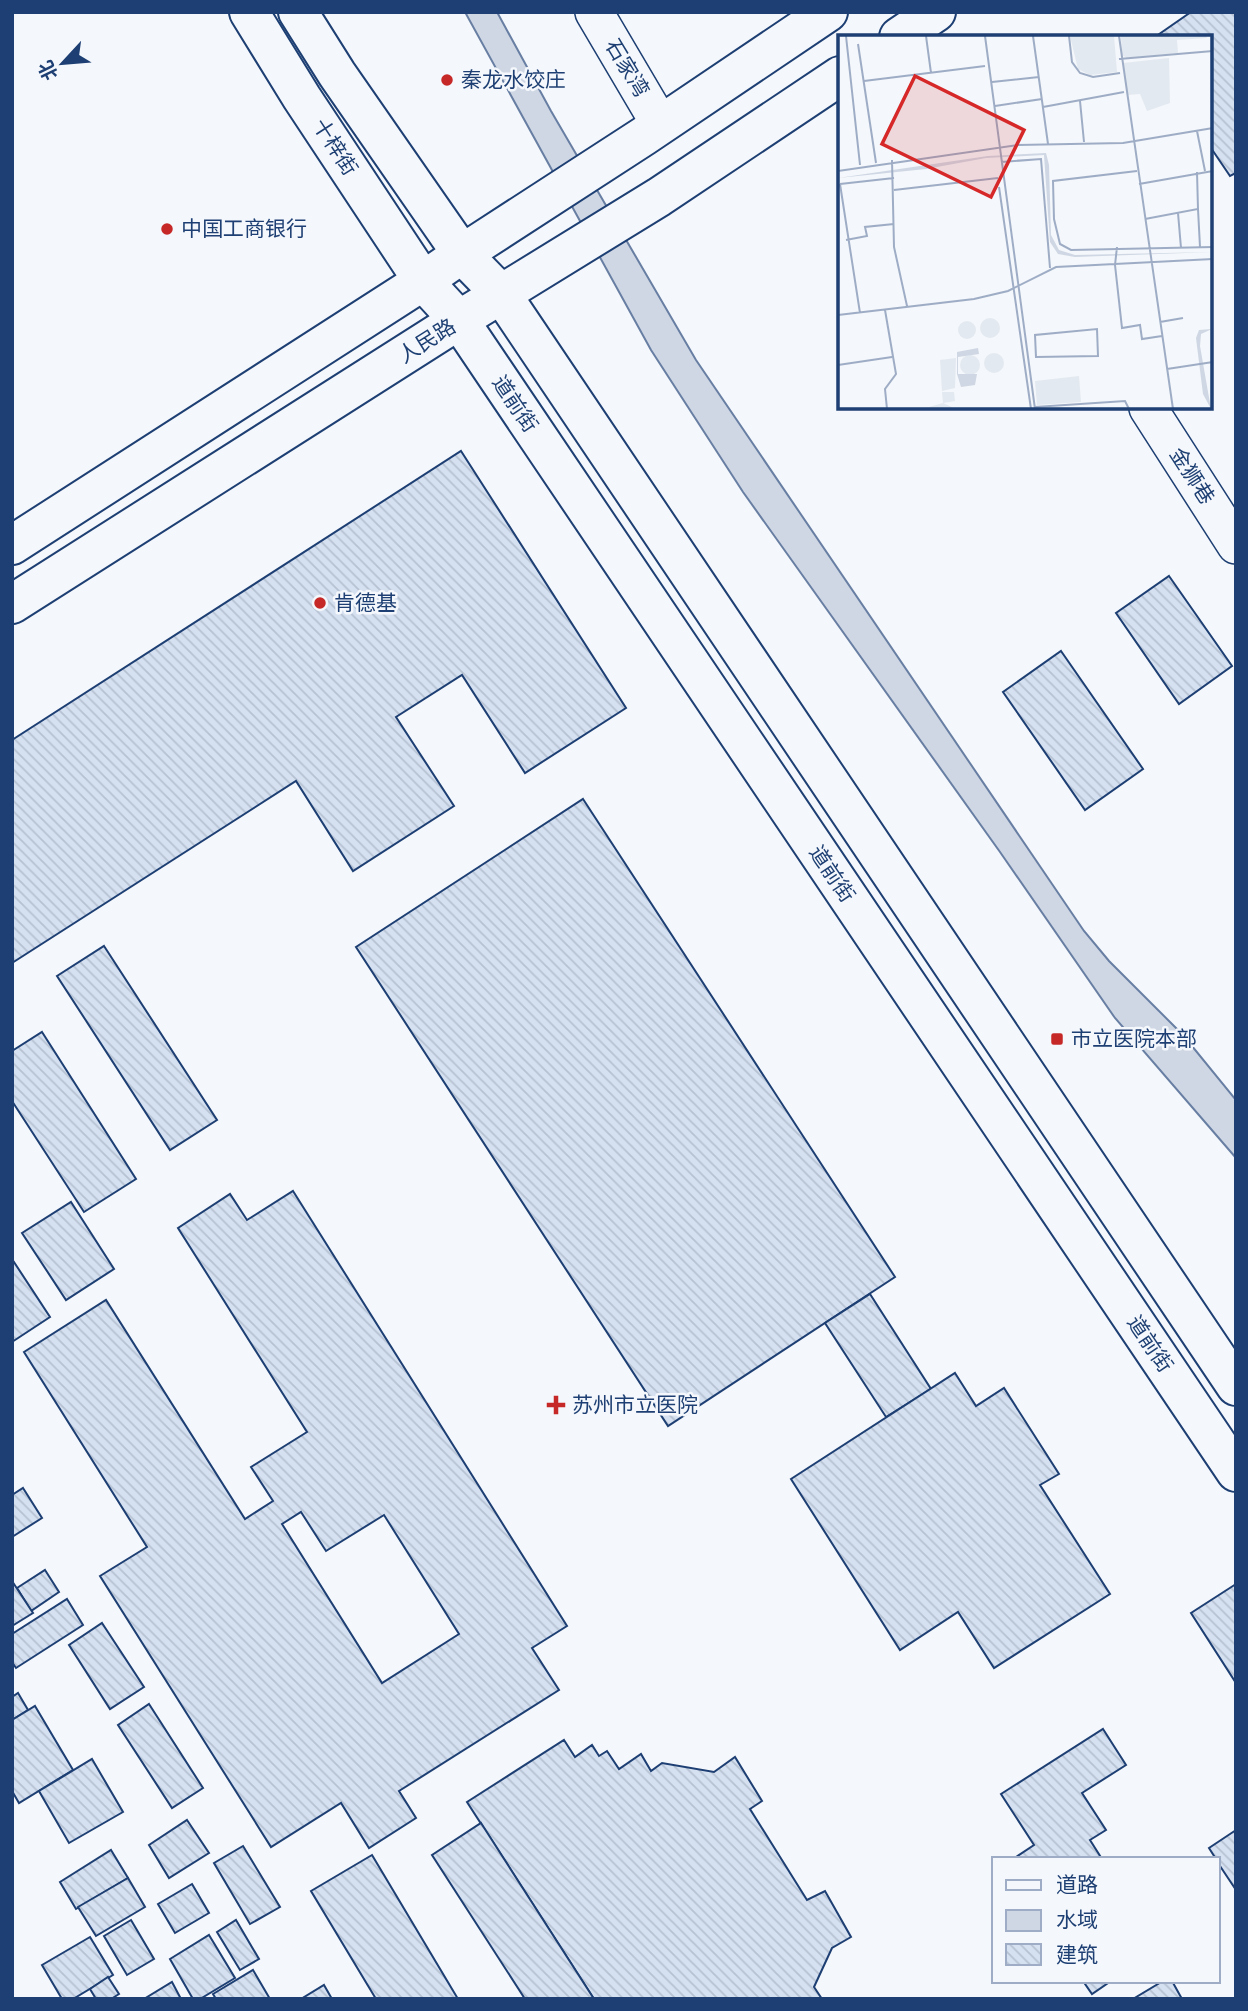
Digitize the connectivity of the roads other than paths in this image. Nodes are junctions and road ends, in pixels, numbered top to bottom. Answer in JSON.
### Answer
{"nodes":[{"id":1,"x":249,"y":12,"type":"edge"},
{"id":2,"x":298,"y":12,"type":"edge"},
{"id":3,"x":594,"y":12,"type":"edge"},
{"id":4,"x":828,"y":12,"type":"edge"},
{"id":5,"x":838,"y":77,"type":"edge"},
{"id":6,"x":652,"y":130,"type":"junction"},
{"id":7,"x":462,"y":254,"type":"junction"},
{"id":8,"x":423,"y":281,"type":"junction"},
{"id":9,"x":502,"y":295,"type":"junction"},
{"id":10,"x":459,"y":320,"type":"junction"},
{"id":11,"x":1149,"y":410,"type":"edge"},
{"id":12,"x":12,"y":545,"type":"edge"},
{"id":13,"x":1236,"y":545,"type":"edge"},
{"id":14,"x":12,"y":604,"type":"edge"},
{"id":15,"x":1236,"y":1386,"type":"edge"},
{"id":16,"x":1236,"y":1472,"type":"edge"}],
"edges":[{"from":1,"to":8,"type":"main road","name":"十梓街"},
{"from":2,"to":7,"type":"main road","name":"十梓街"},
{"from":3,"to":6,"type":"street","name":"石家湾"},
{"from":4,"to":6,"type":"main road"},
{"from":5,"to":9,"type":"main road","name":"人民路"},
{"from":6,"to":7,"type":"main road"},
{"from":7,"to":8,"type":"main road"},
{"from":7,"to":9,"type":"main road"},
{"from":8,"to":10,"type":"main road","name":"道前街"},
{"from":8,"to":12,"type":"main road"},
{"from":9,"to":10,"type":"main road","name":"人民路"},
{"from":9,"to":15,"type":"main road"},
{"from":10,"to":14,"type":"main road","name":"人民路"},
{"from":10,"to":16,"type":"main road","name":"道前街"},
{"from":11,"to":13,"type":"street","name":"金狮巷"}]}
